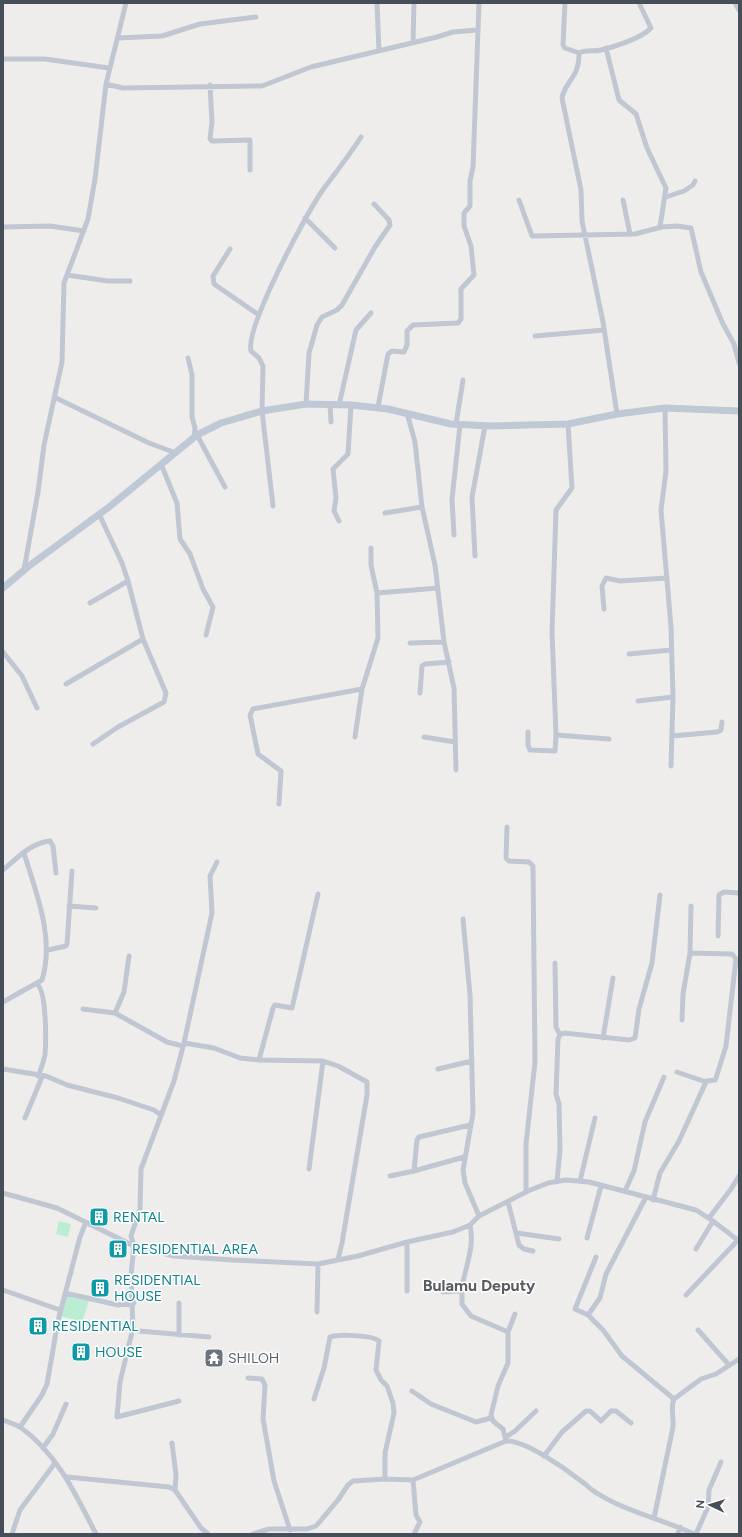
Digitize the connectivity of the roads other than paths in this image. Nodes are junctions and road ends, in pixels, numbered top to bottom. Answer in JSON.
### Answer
{"nodes":[{"id":1,"x":126,"y":3,"type":"edge"},
{"id":2,"x":377,"y":3,"type":"edge"},
{"id":3,"x":414,"y":3,"type":"edge"},
{"id":4,"x":479,"y":3,"type":"edge"},
{"id":5,"x":565,"y":3,"type":"edge"},
{"id":6,"x":640,"y":3,"type":"edge"},
{"id":7,"x":735,"y":3,"type":"edge"},
{"id":8,"x":739,"y":10,"type":"edge"},
{"id":9,"x":256,"y":17,"type":"dead end"},
{"id":10,"x":477,"y":30,"type":"junction"},
{"id":11,"x":118,"y":38,"type":"junction"},
{"id":12,"x":413,"y":42,"type":"junction"},
{"id":13,"x":606,"y":48,"type":"junction"},
{"id":14,"x":379,"y":51,"type":"junction"},
{"id":15,"x":579,"y":53,"type":"junction"},
{"id":16,"x":3,"y":59,"type":"edge"},
{"id":17,"x":109,"y":68,"type":"junction"},
{"id":18,"x":106,"y":84,"type":"junction"},
{"id":19,"x":210,"y":85,"type":"junction"},
{"id":20,"x":361,"y":137,"type":"dead end"},
{"id":21,"x":250,"y":170,"type":"dead end"},
{"id":22,"x":695,"y":180,"type":"dead end"},
{"id":23,"x":666,"y":197,"type":"junction"},
{"id":24,"x":519,"y":200,"type":"dead end"},
{"id":25,"x":623,"y":200,"type":"dead end"},
{"id":26,"x":374,"y":204,"type":"dead end"},
{"id":27,"x":305,"y":218,"type":"junction"},
{"id":28,"x":3,"y":227,"type":"edge"},
{"id":29,"x":660,"y":227,"type":"junction"},
{"id":30,"x":84,"y":231,"type":"junction"},
{"id":31,"x":585,"y":234,"type":"junction"},
{"id":32,"x":630,"y":234,"type":"junction"},
{"id":33,"x":335,"y":248,"type":"dead end"},
{"id":34,"x":230,"y":249,"type":"dead end"},
{"id":35,"x":67,"y":275,"type":"junction"},
{"id":36,"x":130,"y":281,"type":"dead end"},
{"id":37,"x":371,"y":313,"type":"dead end"},
{"id":38,"x":259,"y":315,"type":"junction"},
{"id":39,"x":604,"y":330,"type":"junction"},
{"id":40,"x":535,"y":336,"type":"dead end"},
{"id":41,"x":188,"y":358,"type":"dead end"},
{"id":42,"x":739,"y":364,"type":"edge"},
{"id":43,"x":463,"y":380,"type":"dead end"},
{"id":44,"x":54,"y":397,"type":"junction"},
{"id":45,"x":306,"y":404,"type":"junction"},
{"id":46,"x":330,"y":404,"type":"junction"},
{"id":47,"x":339,"y":405,"type":"junction"},
{"id":48,"x":351,"y":405,"type":"junction"},
{"id":49,"x":378,"y":408,"type":"junction"},
{"id":50,"x":665,"y":408,"type":"junction"},
{"id":51,"x":262,"y":410,"type":"junction"},
{"id":52,"x":739,"y":411,"type":"edge"},
{"id":53,"x":407,"y":414,"type":"junction"},
{"id":54,"x":617,"y":414,"type":"junction"},
{"id":55,"x":331,"y":422,"type":"dead end"},
{"id":56,"x":568,"y":424,"type":"junction"},
{"id":57,"x":458,"y":425,"type":"junction"},
{"id":58,"x":485,"y":426,"type":"junction"},
{"id":59,"x":196,"y":437,"type":"junction"},
{"id":60,"x":176,"y":453,"type":"junction"},
{"id":61,"x":161,"y":464,"type":"junction"},
{"id":62,"x":225,"y":487,"type":"dead end"},
{"id":63,"x":273,"y":506,"type":"dead end"},
{"id":64,"x":422,"y":507,"type":"junction"},
{"id":65,"x":385,"y":513,"type":"dead end"},
{"id":66,"x":100,"y":514,"type":"junction"},
{"id":67,"x":339,"y":521,"type":"dead end"},
{"id":68,"x":454,"y":535,"type":"dead end"},
{"id":69,"x":371,"y":548,"type":"dead end"},
{"id":70,"x":475,"y":556,"type":"dead end"},
{"id":71,"x":24,"y":570,"type":"junction"},
{"id":72,"x":667,"y":578,"type":"junction"},
{"id":73,"x":128,"y":581,"type":"junction"},
{"id":74,"x":3,"y":588,"type":"edge"},
{"id":75,"x":438,"y":588,"type":"junction"},
{"id":76,"x":377,"y":593,"type":"junction"},
{"id":77,"x":90,"y":604,"type":"dead end"},
{"id":78,"x":604,"y":609,"type":"dead end"},
{"id":79,"x":206,"y":635,"type":"dead end"},
{"id":80,"x":143,"y":639,"type":"junction"},
{"id":81,"x":444,"y":642,"type":"junction"},
{"id":82,"x":410,"y":644,"type":"dead end"},
{"id":83,"x":671,"y":650,"type":"junction"},
{"id":84,"x":3,"y":652,"type":"edge"},
{"id":85,"x":629,"y":654,"type":"dead end"},
{"id":86,"x":449,"y":662,"type":"junction"},
{"id":87,"x":66,"y":684,"type":"dead end"},
{"id":88,"x":362,"y":689,"type":"junction"},
{"id":89,"x":420,"y":693,"type":"dead end"},
{"id":90,"x":673,"y":697,"type":"junction"},
{"id":91,"x":638,"y":701,"type":"dead end"},
{"id":92,"x":38,"y":708,"type":"dead end"},
{"id":93,"x":722,"y":722,"type":"dead end"},
{"id":94,"x":528,"y":732,"type":"dead end"},
{"id":95,"x":556,"y":735,"type":"junction"},
{"id":96,"x":672,"y":736,"type":"junction"},
{"id":97,"x":355,"y":737,"type":"dead end"},
{"id":98,"x":424,"y":737,"type":"dead end"},
{"id":99,"x":609,"y":739,"type":"dead end"},
{"id":100,"x":456,"y":742,"type":"junction"},
{"id":101,"x":93,"y":744,"type":"dead end"},
{"id":102,"x":671,"y":766,"type":"dead end"},
{"id":103,"x":456,"y":770,"type":"dead end"},
{"id":104,"x":279,"y":804,"type":"dead end"},
{"id":105,"x":507,"y":827,"type":"dead end"},
{"id":106,"x":24,"y":853,"type":"junction"},
{"id":107,"x":217,"y":862,"type":"dead end"},
{"id":108,"x":3,"y":870,"type":"edge"},
{"id":109,"x":72,"y":871,"type":"dead end"},
{"id":110,"x":56,"y":873,"type":"dead end"},
{"id":111,"x":739,"y":893,"type":"edge"},
{"id":112,"x":318,"y":894,"type":"dead end"},
{"id":113,"x":660,"y":895,"type":"dead end"},
{"id":114,"x":69,"y":906,"type":"junction"},
{"id":115,"x":692,"y":906,"type":"dead end"},
{"id":116,"x":96,"y":908,"type":"dead end"},
{"id":117,"x":463,"y":919,"type":"dead end"},
{"id":118,"x":718,"y":936,"type":"dead end"},
{"id":119,"x":48,"y":950,"type":"junction"},
{"id":120,"x":690,"y":953,"type":"junction"},
{"id":121,"x":129,"y":956,"type":"dead end"},
{"id":122,"x":555,"y":963,"type":"dead end"},
{"id":123,"x":613,"y":978,"type":"dead end"},
{"id":124,"x":36,"y":984,"type":"junction"},
{"id":125,"x":3,"y":1002,"type":"edge"},
{"id":126,"x":83,"y":1009,"type":"dead end"},
{"id":127,"x":115,"y":1013,"type":"junction"},
{"id":128,"x":682,"y":1020,"type":"dead end"},
{"id":129,"x":560,"y":1035,"type":"junction"},
{"id":130,"x":603,"y":1038,"type":"junction"},
{"id":131,"x":181,"y":1044,"type":"junction"},
{"id":132,"x":259,"y":1060,"type":"junction"},
{"id":133,"x":323,"y":1061,"type":"junction"},
{"id":134,"x":472,"y":1061,"type":"junction"},
{"id":135,"x":3,"y":1069,"type":"edge"},
{"id":136,"x":438,"y":1069,"type":"dead end"},
{"id":137,"x":677,"y":1072,"type":"dead end"},
{"id":138,"x":40,"y":1077,"type":"junction"},
{"id":139,"x":664,"y":1077,"type":"dead end"},
{"id":140,"x":706,"y":1082,"type":"junction"},
{"id":141,"x":161,"y":1115,"type":"junction"},
{"id":142,"x":25,"y":1118,"type":"dead end"},
{"id":143,"x":595,"y":1118,"type":"dead end"},
{"id":144,"x":470,"y":1125,"type":"junction"},
{"id":145,"x":464,"y":1157,"type":"junction"},
{"id":146,"x":309,"y":1169,"type":"dead end"},
{"id":147,"x":414,"y":1171,"type":"junction"},
{"id":148,"x":390,"y":1176,"type":"dead end"},
{"id":149,"x":739,"y":1176,"type":"edge"},
{"id":150,"x":558,"y":1181,"type":"junction"},
{"id":151,"x":580,"y":1181,"type":"junction"},
{"id":152,"x":601,"y":1186,"type":"junction"},
{"id":153,"x":625,"y":1191,"type":"junction"},
{"id":154,"x":526,"y":1192,"type":"junction"},
{"id":155,"x":3,"y":1193,"type":"edge"},
{"id":156,"x":646,"y":1197,"type":"junction"},
{"id":157,"x":653,"y":1200,"type":"junction"},
{"id":158,"x":508,"y":1202,"type":"junction"},
{"id":159,"x":479,"y":1216,"type":"junction"},
{"id":160,"x":711,"y":1219,"type":"junction"},
{"id":161,"x":86,"y":1222,"type":"junction"},
{"id":162,"x":470,"y":1225,"type":"junction"},
{"id":163,"x":517,"y":1233,"type":"junction"},
{"id":164,"x":587,"y":1238,"type":"dead end"},
{"id":165,"x":559,"y":1239,"type":"dead end"},
{"id":166,"x":739,"y":1240,"type":"edge"},
{"id":167,"x":407,"y":1242,"type":"junction"},
{"id":168,"x":134,"y":1246,"type":"junction"},
{"id":169,"x":696,"y":1249,"type":"dead end"},
{"id":170,"x":533,"y":1252,"type":"dead end"},
{"id":171,"x":596,"y":1257,"type":"dead end"},
{"id":172,"x":338,"y":1259,"type":"junction"},
{"id":173,"x":318,"y":1264,"type":"junction"},
{"id":174,"x":462,"y":1288,"type":"junction"},
{"id":175,"x":3,"y":1290,"type":"edge"},
{"id":176,"x":407,"y":1290,"type":"dead end"},
{"id":177,"x":443,"y":1292,"type":"dead end"},
{"id":178,"x":65,"y":1293,"type":"junction"},
{"id":179,"x":686,"y":1295,"type":"dead end"},
{"id":180,"x":134,"y":1303,"type":"junction"},
{"id":181,"x":179,"y":1303,"type":"dead end"},
{"id":182,"x":60,"y":1310,"type":"junction"},
{"id":183,"x":317,"y":1312,"type":"dead end"},
{"id":184,"x":515,"y":1314,"type":"dead end"},
{"id":185,"x":588,"y":1315,"type":"junction"},
{"id":186,"x":698,"y":1330,"type":"dead end"},
{"id":187,"x":139,"y":1331,"type":"dead end"},
{"id":188,"x":508,"y":1332,"type":"junction"},
{"id":189,"x":179,"y":1335,"type":"junction"},
{"id":190,"x":209,"y":1337,"type":"dead end"},
{"id":191,"x":739,"y":1359,"type":"edge"},
{"id":192,"x":730,"y":1365,"type":"junction"},
{"id":193,"x":248,"y":1378,"type":"dead end"},
{"id":194,"x":412,"y":1391,"type":"dead end"},
{"id":195,"x":314,"y":1399,"type":"dead end"},
{"id":196,"x":674,"y":1399,"type":"junction"},
{"id":197,"x":179,"y":1401,"type":"dead end"},
{"id":198,"x":66,"y":1404,"type":"dead end"},
{"id":199,"x":536,"y":1411,"type":"dead end"},
{"id":200,"x":491,"y":1418,"type":"junction"},
{"id":201,"x":3,"y":1420,"type":"edge"},
{"id":202,"x":631,"y":1423,"type":"dead end"},
{"id":203,"x":20,"y":1426,"type":"junction"},
{"id":204,"x":506,"y":1439,"type":"junction"},
{"id":205,"x":172,"y":1443,"type":"dead end"},
{"id":206,"x":42,"y":1448,"type":"junction"},
{"id":207,"x":544,"y":1456,"type":"junction"},
{"id":208,"x":55,"y":1462,"type":"junction"},
{"id":209,"x":721,"y":1462,"type":"dead end"},
{"id":210,"x":67,"y":1477,"type":"junction"},
{"id":211,"x":385,"y":1479,"type":"junction"},
{"id":212,"x":413,"y":1480,"type":"junction"},
{"id":213,"x":175,"y":1490,"type":"junction"},
{"id":214,"x":654,"y":1518,"type":"junction"},
{"id":215,"x":680,"y":1528,"type":"junction"},
{"id":216,"x":290,"y":1530,"type":"junction"},
{"id":217,"x":12,"y":1534,"type":"edge"},
{"id":218,"x":96,"y":1534,"type":"edge"},
{"id":219,"x":208,"y":1534,"type":"edge"},
{"id":220,"x":253,"y":1534,"type":"edge"},
{"id":221,"x":414,"y":1534,"type":"edge"},
{"id":222,"x":678,"y":1534,"type":"edge"},
{"id":223,"x":695,"y":1534,"type":"edge"}],
"edges":[{"from":1,"to":11,"type":"street"},
{"from":2,"to":14,"type":"street"},
{"from":3,"to":12,"type":"street"},
{"from":4,"to":10,"type":"street"},
{"from":5,"to":15,"type":"street"},
{"from":6,"to":13,"type":"street"},
{"from":7,"to":8,"type":"street"},
{"from":9,"to":11,"type":"street"},
{"from":10,"to":12,"type":"street"},
{"from":10,"to":49,"type":"street"},
{"from":11,"to":17,"type":"street"},
{"from":12,"to":14,"type":"street"},
{"from":13,"to":15,"type":"street"},
{"from":13,"to":23,"type":"street"},
{"from":14,"to":19,"type":"street"},
{"from":15,"to":31,"type":"street"},
{"from":16,"to":17,"type":"street"},
{"from":17,"to":18,"type":"street"},
{"from":18,"to":19,"type":"street"},
{"from":18,"to":30,"type":"street"},
{"from":19,"to":21,"type":"street"},
{"from":20,"to":27,"type":"street"},
{"from":22,"to":23,"type":"street"},
{"from":23,"to":29,"type":"street"},
{"from":24,"to":31,"type":"street"},
{"from":25,"to":32,"type":"street"},
{"from":26,"to":45,"type":"street"},
{"from":27,"to":33,"type":"street"},
{"from":27,"to":38,"type":"street"},
{"from":28,"to":30,"type":"street"},
{"from":29,"to":32,"type":"street"},
{"from":29,"to":42,"type":"street"},
{"from":30,"to":35,"type":"street"},
{"from":31,"to":32,"type":"street"},
{"from":31,"to":39,"type":"street"},
{"from":34,"to":38,"type":"street"},
{"from":35,"to":36,"type":"street"},
{"from":35,"to":44,"type":"street"},
{"from":37,"to":47,"type":"street"},
{"from":38,"to":51,"type":"street"},
{"from":39,"to":40,"type":"street"},
{"from":39,"to":54,"type":"street"},
{"from":41,"to":59,"type":"street"},
{"from":43,"to":57,"type":"street"},
{"from":44,"to":60,"type":"street"},
{"from":44,"to":71,"type":"street"},
{"from":45,"to":46,"type":"street"},
{"from":45,"to":51,"type":"street"},
{"from":46,"to":47,"type":"street"},
{"from":46,"to":55,"type":"street"},
{"from":47,"to":48,"type":"street"},
{"from":48,"to":49,"type":"street"},
{"from":48,"to":67,"type":"street"},
{"from":49,"to":53,"type":"street"},
{"from":50,"to":52,"type":"street"},
{"from":50,"to":54,"type":"street"},
{"from":50,"to":72,"type":"street"},
{"from":51,"to":59,"type":"street"},
{"from":51,"to":63,"type":"street"},
{"from":53,"to":57,"type":"street"},
{"from":53,"to":64,"type":"street"},
{"from":54,"to":56,"type":"street"},
{"from":56,"to":58,"type":"street"},
{"from":56,"to":95,"type":"street"},
{"from":57,"to":58,"type":"street"},
{"from":57,"to":68,"type":"street"},
{"from":58,"to":70,"type":"street"},
{"from":59,"to":60,"type":"street"},
{"from":59,"to":62,"type":"street"},
{"from":60,"to":61,"type":"street"},
{"from":61,"to":66,"type":"street"},
{"from":61,"to":79,"type":"street"},
{"from":64,"to":65,"type":"street"},
{"from":64,"to":75,"type":"street"},
{"from":66,"to":71,"type":"street"},
{"from":66,"to":73,"type":"street"},
{"from":69,"to":76,"type":"street"},
{"from":71,"to":74,"type":"street"},
{"from":72,"to":78,"type":"street"},
{"from":72,"to":83,"type":"street"},
{"from":73,"to":77,"type":"street"},
{"from":73,"to":80,"type":"street"},
{"from":75,"to":76,"type":"street"},
{"from":75,"to":81,"type":"street"},
{"from":76,"to":88,"type":"street"},
{"from":80,"to":87,"type":"street"},
{"from":80,"to":101,"type":"street"},
{"from":81,"to":82,"type":"street"},
{"from":81,"to":86,"type":"street"},
{"from":83,"to":85,"type":"street"},
{"from":83,"to":90,"type":"street"},
{"from":84,"to":92,"type":"street"},
{"from":86,"to":89,"type":"street"},
{"from":86,"to":100,"type":"street"},
{"from":88,"to":97,"type":"street"},
{"from":88,"to":104,"type":"street"},
{"from":90,"to":91,"type":"street"},
{"from":90,"to":96,"type":"street"},
{"from":93,"to":96,"type":"street"},
{"from":94,"to":95,"type":"street"},
{"from":95,"to":99,"type":"street"},
{"from":96,"to":102,"type":"street"},
{"from":98,"to":100,"type":"street"},
{"from":100,"to":103,"type":"street"},
{"from":105,"to":154,"type":"street"},
{"from":106,"to":108,"type":"street"},
{"from":106,"to":110,"type":"street"},
{"from":106,"to":119,"type":"street"},
{"from":107,"to":131,"type":"street"},
{"from":109,"to":114,"type":"street"},
{"from":111,"to":118,"type":"street"},
{"from":112,"to":132,"type":"street"},
{"from":113,"to":130,"type":"street"},
{"from":114,"to":116,"type":"street"},
{"from":114,"to":119,"type":"street"},
{"from":115,"to":120,"type":"street"},
{"from":117,"to":134,"type":"street"},
{"from":119,"to":124,"type":"street"},
{"from":120,"to":128,"type":"street"},
{"from":120,"to":140,"type":"street"},
{"from":121,"to":127,"type":"street"},
{"from":122,"to":129,"type":"street"},
{"from":123,"to":130,"type":"street"},
{"from":124,"to":125,"type":"street"},
{"from":124,"to":138,"type":"street"},
{"from":126,"to":127,"type":"street"},
{"from":127,"to":131,"type":"street"},
{"from":129,"to":130,"type":"street"},
{"from":129,"to":150,"type":"street"},
{"from":131,"to":132,"type":"street"},
{"from":131,"to":141,"type":"street"},
{"from":132,"to":133,"type":"street"},
{"from":133,"to":146,"type":"street"},
{"from":133,"to":172,"type":"street"},
{"from":134,"to":136,"type":"street"},
{"from":134,"to":144,"type":"street"},
{"from":135,"to":138,"type":"street"},
{"from":137,"to":140,"type":"street"},
{"from":138,"to":141,"type":"street"},
{"from":138,"to":142,"type":"street"},
{"from":139,"to":153,"type":"street"},
{"from":140,"to":157,"type":"street"},
{"from":141,"to":168,"type":"street"},
{"from":143,"to":151,"type":"street"},
{"from":144,"to":145,"type":"street"},
{"from":144,"to":147,"type":"street"},
{"from":145,"to":147,"type":"street"},
{"from":145,"to":159,"type":"street"},
{"from":147,"to":148,"type":"street"},
{"from":149,"to":160,"type":"street"},
{"from":150,"to":151,"type":"street"},
{"from":150,"to":154,"type":"street"},
{"from":151,"to":152,"type":"street"},
{"from":152,"to":153,"type":"street"},
{"from":152,"to":164,"type":"street"},
{"from":153,"to":156,"type":"street"},
{"from":154,"to":158,"type":"street"},
{"from":155,"to":161,"type":"street"},
{"from":156,"to":157,"type":"street"},
{"from":156,"to":185,"type":"street"},
{"from":157,"to":160,"type":"street"},
{"from":158,"to":159,"type":"street"},
{"from":158,"to":163,"type":"street"},
{"from":159,"to":162,"type":"street"},
{"from":160,"to":166,"type":"street"},
{"from":160,"to":169,"type":"street"},
{"from":161,"to":168,"type":"street"},
{"from":161,"to":178,"type":"street"},
{"from":162,"to":167,"type":"street"},
{"from":162,"to":174,"type":"street"},
{"from":163,"to":165,"type":"street"},
{"from":163,"to":170,"type":"street"},
{"from":166,"to":179,"type":"street"},
{"from":167,"to":172,"type":"street"},
{"from":167,"to":176,"type":"street"},
{"from":168,"to":173,"type":"street"},
{"from":168,"to":180,"type":"street"},
{"from":171,"to":185,"type":"street"},
{"from":172,"to":173,"type":"street"},
{"from":173,"to":183,"type":"street"},
{"from":174,"to":177,"type":"street"},
{"from":174,"to":188,"type":"street"},
{"from":175,"to":182,"type":"street"},
{"from":178,"to":180,"type":"street"},
{"from":178,"to":182,"type":"street"},
{"from":180,"to":197,"type":"street"},
{"from":181,"to":189,"type":"street"},
{"from":182,"to":203,"type":"street"},
{"from":184,"to":188,"type":"street"},
{"from":185,"to":196,"type":"street"},
{"from":186,"to":192,"type":"street"},
{"from":187,"to":189,"type":"street"},
{"from":188,"to":200,"type":"street"},
{"from":189,"to":190,"type":"street"},
{"from":191,"to":192,"type":"street"},
{"from":192,"to":196,"type":"street"},
{"from":193,"to":216,"type":"street"},
{"from":194,"to":200,"type":"street"},
{"from":195,"to":211,"type":"street"},
{"from":196,"to":214,"type":"street"},
{"from":198,"to":206,"type":"street"},
{"from":199,"to":204,"type":"street"},
{"from":200,"to":204,"type":"street"},
{"from":201,"to":203,"type":"street"},
{"from":202,"to":207,"type":"street"},
{"from":203,"to":206,"type":"street"},
{"from":204,"to":207,"type":"street"},
{"from":204,"to":212,"type":"street"},
{"from":205,"to":213,"type":"street"},
{"from":206,"to":208,"type":"street"},
{"from":207,"to":214,"type":"street"},
{"from":208,"to":210,"type":"street"},
{"from":208,"to":217,"type":"street"},
{"from":209,"to":223,"type":"street"},
{"from":210,"to":213,"type":"street"},
{"from":210,"to":218,"type":"street"},
{"from":211,"to":212,"type":"street"},
{"from":211,"to":216,"type":"street"},
{"from":212,"to":221,"type":"street"},
{"from":213,"to":219,"type":"street"},
{"from":214,"to":215,"type":"street"},
{"from":215,"to":222,"type":"street"},
{"from":215,"to":223,"type":"street"},
{"from":216,"to":220,"type":"street"}]}
